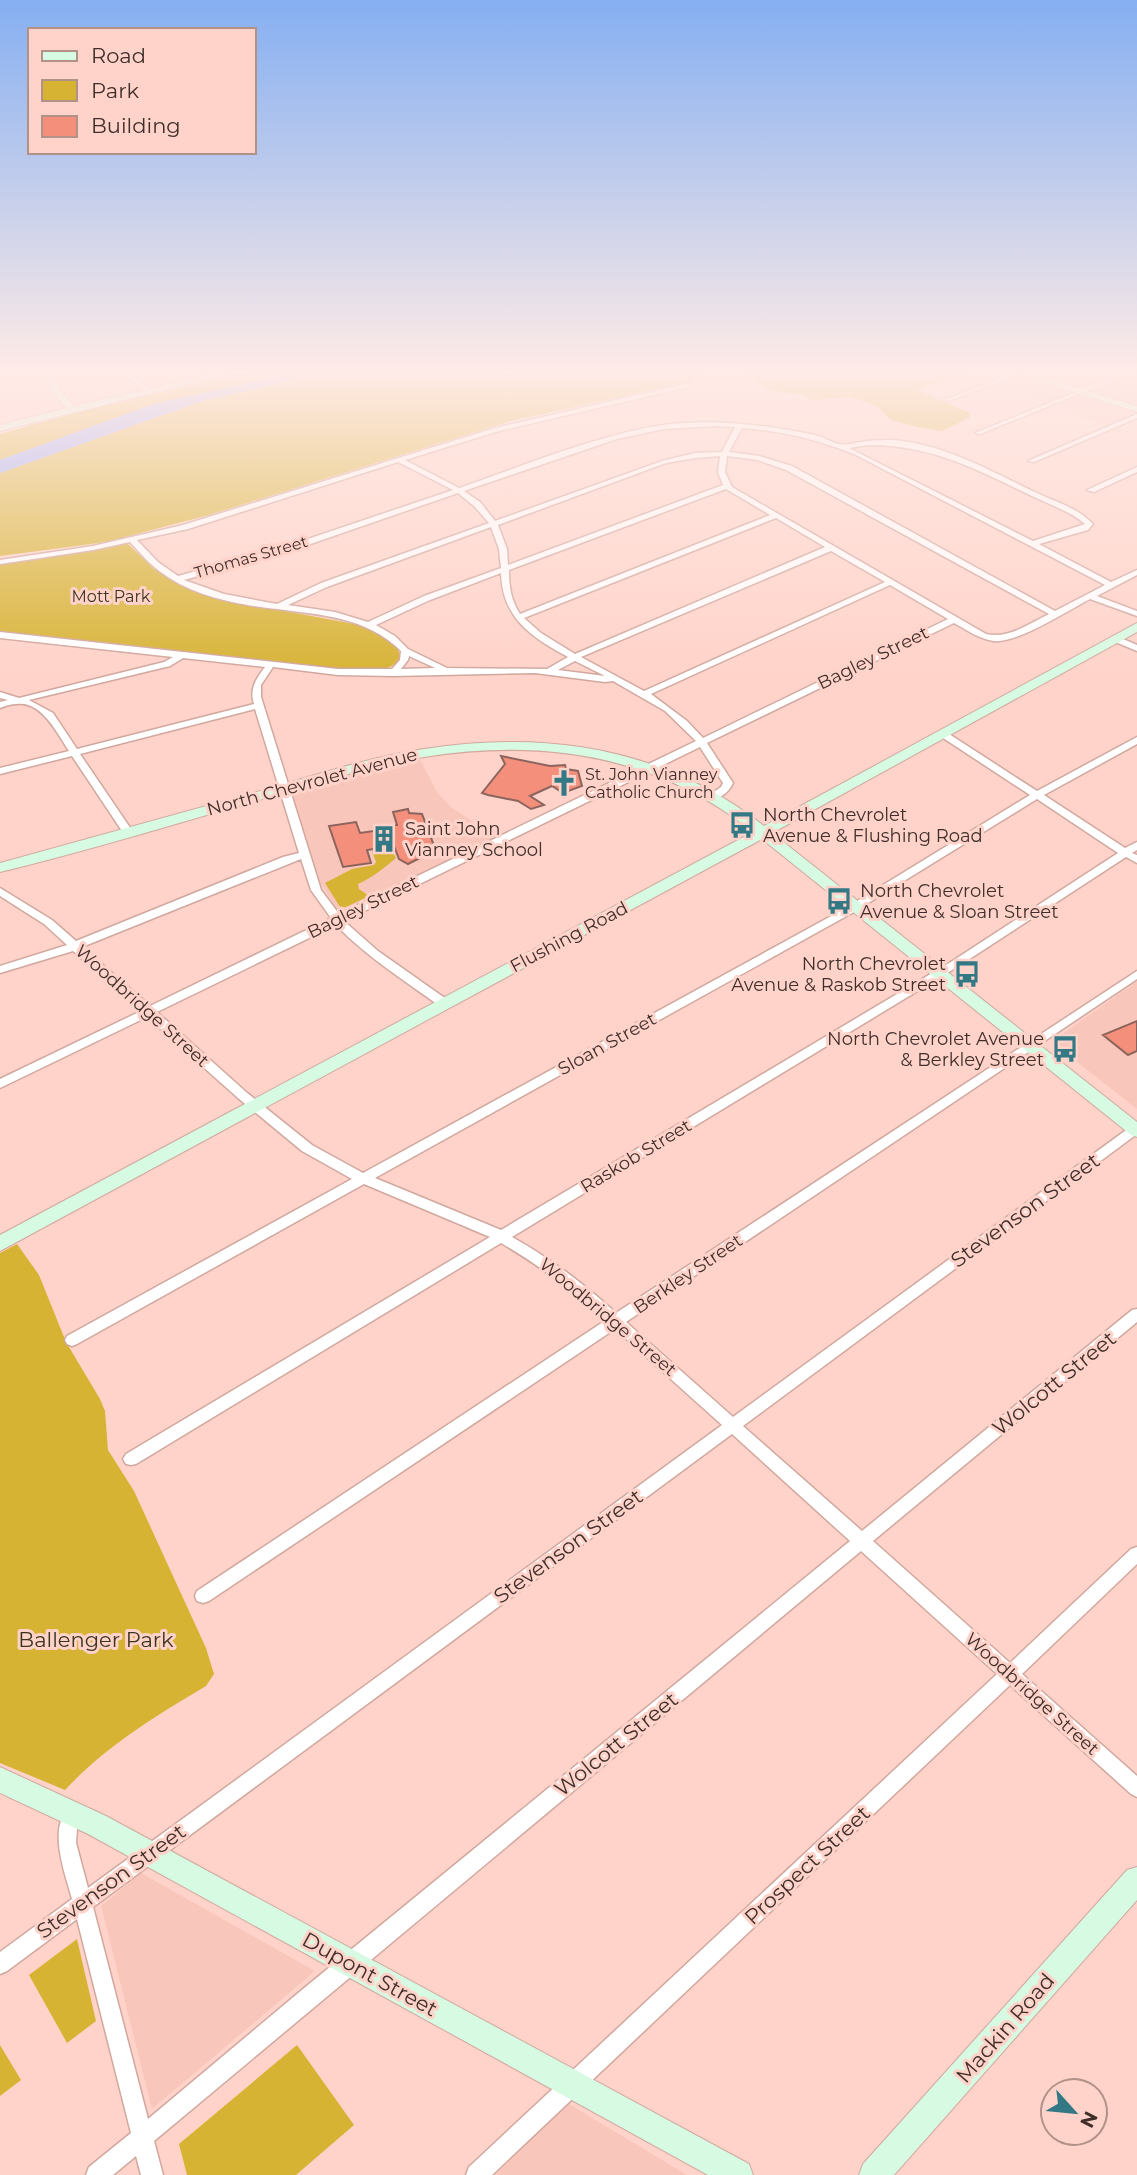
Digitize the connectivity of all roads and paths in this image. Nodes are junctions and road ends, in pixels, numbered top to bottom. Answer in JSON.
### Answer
{"nodes":[{"id":1,"x":356,"y":474,"type":"edge"},
{"id":2,"x":425,"y":474,"type":"edge"},
{"id":3,"x":508,"y":474,"type":"edge"},
{"id":4,"x":632,"y":474,"type":"edge"},
{"id":5,"x":722,"y":474,"type":"edge"},
{"id":6,"x":799,"y":474,"type":"edge"},
{"id":7,"x":894,"y":474,"type":"edge"},
{"id":8,"x":990,"y":474,"type":"edge"},
{"id":9,"x":1127,"y":474,"type":"edge"},
{"id":10,"x":727,"y":486,"type":"junction"},
{"id":11,"x":458,"y":490,"type":"junction"},
{"id":12,"x":1091,"y":490,"type":"dead end"},
{"id":13,"x":775,"y":516,"type":"junction"},
{"id":14,"x":493,"y":523,"type":"junction"},
{"id":15,"x":132,"y":539,"type":"junction"},
{"id":16,"x":1032,"y":544,"type":"junction"},
{"id":17,"x":830,"y":548,"type":"junction"},
{"id":18,"x":0,"y":562,"type":"edge"},
{"id":19,"x":503,"y":569,"type":"junction"},
{"id":20,"x":1137,"y":572,"type":"edge"},
{"id":21,"x":177,"y":579,"type":"junction"},
{"id":22,"x":889,"y":583,"type":"junction"},
{"id":23,"x":1111,"y":585,"type":"junction"},
{"id":24,"x":1090,"y":596,"type":"junction"},
{"id":25,"x":277,"y":607,"type":"junction"},
{"id":26,"x":1055,"y":614,"type":"junction"},
{"id":27,"x":1137,"y":614,"type":"edge"},
{"id":28,"x":519,"y":617,"type":"junction"},
{"id":29,"x":953,"y":620,"type":"junction"},
{"id":30,"x":369,"y":625,"type":"junction"},
{"id":31,"x":1137,"y":627,"type":"edge"},
{"id":32,"x":0,"y":635,"type":"edge"},
{"id":33,"x":994,"y":639,"type":"joint"},
{"id":34,"x":1116,"y":639,"type":"junction"},
{"id":35,"x":1137,"y":648,"type":"edge"},
{"id":36,"x":405,"y":651,"type":"junction"},
{"id":37,"x":181,"y":655,"type":"junction"},
{"id":38,"x":575,"y":657,"type":"junction"},
{"id":39,"x":270,"y":665,"type":"junction"},
{"id":40,"x":550,"y":671,"type":"junction"},
{"id":41,"x":453,"y":672,"type":"junction"},
{"id":42,"x":393,"y":673,"type":"junction"},
{"id":43,"x":614,"y":678,"type":"junction"},
{"id":44,"x":645,"y":694,"type":"junction"},
{"id":45,"x":0,"y":695,"type":"edge"},
{"id":46,"x":20,"y":700,"type":"junction"},
{"id":47,"x":0,"y":705,"type":"edge"},
{"id":48,"x":258,"y":706,"type":"junction"},
{"id":49,"x":943,"y":734,"type":"junction"},
{"id":50,"x":1137,"y":740,"type":"edge"},
{"id":51,"x":702,"y":741,"type":"junction"},
{"id":52,"x":75,"y":752,"type":"junction"},
{"id":53,"x":655,"y":765,"type":"junction"},
{"id":54,"x":0,"y":771,"type":"edge"},
{"id":55,"x":282,"y":784,"type":"junction"},
{"id":56,"x":718,"y":793,"type":"junction"},
{"id":57,"x":1038,"y":794,"type":"junction"},
{"id":58,"x":126,"y":828,"type":"junction"},
{"id":59,"x":768,"y":829,"type":"junction"},
{"id":60,"x":1133,"y":852,"type":"edge"},
{"id":61,"x":303,"y":855,"type":"junction"},
{"id":62,"x":0,"y":858,"type":"edge"},
{"id":63,"x":0,"y":868,"type":"edge"},
{"id":64,"x":0,"y":891,"type":"edge"},
{"id":65,"x":861,"y":904,"type":"junction"},
{"id":66,"x":337,"y":920,"type":"junction"},
{"id":67,"x":75,"y":946,"type":"junction"},
{"id":68,"x":0,"y":970,"type":"edge"},
{"id":69,"x":944,"y":970,"type":"junction"},
{"id":70,"x":1137,"y":974,"type":"edge"},
{"id":71,"x":445,"y":1004,"type":"junction"},
{"id":72,"x":149,"y":1012,"type":"junction"},
{"id":73,"x":1037,"y":1043,"type":"junction"},
{"id":74,"x":0,"y":1084,"type":"edge"},
{"id":75,"x":255,"y":1107,"type":"junction"},
{"id":76,"x":1136,"y":1126,"type":"edge"},
{"id":77,"x":363,"y":1179,"type":"junction"},
{"id":78,"x":502,"y":1237,"type":"junction"},
{"id":79,"x":0,"y":1244,"type":"edge"},
{"id":80,"x":1137,"y":1314,"type":"edge"},
{"id":81,"x":617,"y":1321,"type":"junction"},
{"id":82,"x":72,"y":1340,"type":"dead end"},
{"id":83,"x":733,"y":1424,"type":"junction"},
{"id":84,"x":131,"y":1459,"type":"dead end"},
{"id":85,"x":862,"y":1541,"type":"junction"},
{"id":86,"x":1137,"y":1555,"type":"edge"},
{"id":87,"x":203,"y":1596,"type":"dead end"},
{"id":88,"x":1010,"y":1674,"type":"junction"},
{"id":89,"x":0,"y":1780,"type":"edge"},
{"id":90,"x":1137,"y":1788,"type":"edge"},
{"id":91,"x":76,"y":1814,"type":"junction"},
{"id":92,"x":149,"y":1854,"type":"junction"},
{"id":93,"x":1137,"y":1880,"type":"edge"},
{"id":94,"x":82,"y":1903,"type":"junction"},
{"id":95,"x":350,"y":1963,"type":"junction"},
{"id":96,"x":0,"y":1964,"type":"edge"},
{"id":97,"x":573,"y":2085,"type":"junction"},
{"id":98,"x":142,"y":2137,"type":"junction"},
{"id":99,"x":888,"y":2169,"type":"edge"},
{"id":100,"x":97,"y":2175,"type":"edge"},
{"id":101,"x":152,"y":2175,"type":"edge"},
{"id":102,"x":477,"y":2175,"type":"edge"},
{"id":103,"x":738,"y":2175,"type":"edge"}],
"edges":[{"from":1,"to":15,"type":"street"},
{"from":2,"to":11,"type":"street"},
{"from":3,"to":11,"type":"street","name":"Thomas Street"},
{"from":4,"to":14,"type":"street"},
{"from":5,"to":10,"type":"street"},
{"from":6,"to":26,"type":"street"},
{"from":7,"to":16,"type":"street","name":"Thomas Street"},
{"from":8,"to":16,"type":"street"},
{"from":9,"to":12,"type":"street"},
{"from":10,"to":13,"type":"street"},
{"from":10,"to":19,"type":"street"},
{"from":11,"to":14,"type":"street"},
{"from":11,"to":21,"type":"street","name":"Thomas Street"},
{"from":13,"to":17,"type":"street"},
{"from":13,"to":28,"type":"street"},
{"from":14,"to":19,"type":"street"},
{"from":14,"to":25,"type":"street"},
{"from":15,"to":18,"type":"street"},
{"from":15,"to":21,"type":"street"},
{"from":16,"to":23,"type":"street","name":"Thomas Street"},
{"from":17,"to":22,"type":"street"},
{"from":17,"to":38,"type":"street"},
{"from":19,"to":28,"type":"street"},
{"from":19,"to":30,"type":"street"},
{"from":20,"to":23,"type":"street"},
{"from":21,"to":25,"type":"street"},
{"from":22,"to":29,"type":"street"},
{"from":22,"to":44,"type":"street"},
{"from":23,"to":24,"type":"street"},
{"from":24,"to":26,"type":"street"},
{"from":24,"to":27,"type":"street"},
{"from":25,"to":30,"type":"street"},
{"from":26,"to":33,"type":"street"},
{"from":28,"to":38,"type":"street"},
{"from":29,"to":33,"type":"street"},
{"from":29,"to":51,"type":"street","name":"Bagley Street"},
{"from":30,"to":36,"type":"street"},
{"from":31,"to":34,"type":"street","name":"Flushing Road"},
{"from":32,"to":37,"type":"street"},
{"from":34,"to":35,"type":"street"},
{"from":34,"to":49,"type":"street","name":"Flushing Road"},
{"from":36,"to":41,"type":"street"},
{"from":36,"to":42,"type":"street"},
{"from":37,"to":39,"type":"street"},
{"from":37,"to":46,"type":"street"},
{"from":38,"to":40,"type":"street"},
{"from":38,"to":43,"type":"street"},
{"from":39,"to":42,"type":"street"},
{"from":39,"to":48,"type":"street"},
{"from":40,"to":41,"type":"street"},
{"from":40,"to":43,"type":"street"},
{"from":41,"to":42,"type":"street"},
{"from":43,"to":44,"type":"street"},
{"from":44,"to":51,"type":"street"},
{"from":45,"to":46,"type":"street"},
{"from":46,"to":47,"type":"street"},
{"from":46,"to":52,"type":"street"},
{"from":48,"to":52,"type":"street"},
{"from":48,"to":55,"type":"street"},
{"from":49,"to":57,"type":"street"},
{"from":49,"to":59,"type":"street","name":"Flushing Road"},
{"from":50,"to":57,"type":"street","name":"Sloan Street"},
{"from":51,"to":53,"type":"street","name":"Bagley Street"},
{"from":51,"to":56,"type":"street"},
{"from":52,"to":54,"type":"street"},
{"from":52,"to":58,"type":"street"},
{"from":53,"to":55,"type":"street","name":"North Chevrolet Avenue"},
{"from":53,"to":56,"type":"street","name":"North Chevrolet Avenue"},
{"from":53,"to":66,"type":"street","name":"Bagley Street"},
{"from":55,"to":58,"type":"street","name":"North Chevrolet Avenue"},
{"from":55,"to":61,"type":"street"},
{"from":56,"to":59,"type":"street","name":"North Chevrolet Avenue"},
{"from":57,"to":60,"type":"street"},
{"from":57,"to":65,"type":"street","name":"Sloan Street"},
{"from":58,"to":62,"type":"street","name":"North Chevrolet Avenue"},
{"from":58,"to":63,"type":"street","name":"North Chevrolet Avenue"},
{"from":59,"to":65,"type":"street","name":"North Chevrolet Avenue"},
{"from":59,"to":71,"type":"street","name":"Flushing Road"},
{"from":60,"to":69,"type":"street","name":"Raskob Street"},
{"from":61,"to":66,"type":"street"},
{"from":61,"to":67,"type":"street"},
{"from":64,"to":67,"type":"street","name":"Woodbridge Street"},
{"from":65,"to":69,"type":"street","name":"North Chevrolet Avenue"},
{"from":65,"to":77,"type":"street","name":"Sloan Street"},
{"from":66,"to":71,"type":"street"},
{"from":66,"to":72,"type":"street","name":"Bagley Street"},
{"from":67,"to":68,"type":"street"},
{"from":67,"to":72,"type":"street","name":"Woodbridge Street"},
{"from":69,"to":73,"type":"street","name":"North Chevrolet Avenue"},
{"from":69,"to":78,"type":"street","name":"Raskob Street"},
{"from":70,"to":73,"type":"street","name":"Berkley Street"},
{"from":71,"to":75,"type":"street","name":"Flushing Road"},
{"from":72,"to":74,"type":"street","name":"Bagley Street"},
{"from":72,"to":75,"type":"street","name":"Woodbridge Street"},
{"from":73,"to":76,"type":"street","name":"North Chevrolet Avenue"},
{"from":73,"to":81,"type":"street","name":"Berkley Street"},
{"from":75,"to":77,"type":"street","name":"Woodbridge Street"},
{"from":75,"to":79,"type":"street","name":"Flushing Road"},
{"from":76,"to":83,"type":"street","name":"Stevenson Street"},
{"from":77,"to":78,"type":"street","name":"Woodbridge Street"},
{"from":77,"to":82,"type":"street","name":"Sloan Street"},
{"from":78,"to":81,"type":"street","name":"Woodbridge Street"},
{"from":78,"to":84,"type":"street","name":"Raskob Street"},
{"from":80,"to":85,"type":"street","name":"Wolcott Street"},
{"from":81,"to":83,"type":"street","name":"Woodbridge Street"},
{"from":81,"to":87,"type":"street","name":"Berkley Street"},
{"from":83,"to":85,"type":"street","name":"Woodbridge Street"},
{"from":83,"to":92,"type":"street","name":"Stevenson Street"},
{"from":85,"to":88,"type":"street","name":"Woodbridge Street"},
{"from":85,"to":95,"type":"street","name":"Wolcott Street"},
{"from":86,"to":88,"type":"street","name":"Prospect Street"},
{"from":88,"to":90,"type":"street","name":"Woodbridge Street"},
{"from":88,"to":97,"type":"street","name":"Prospect Street"},
{"from":89,"to":91,"type":"street","name":"Dupont Street"},
{"from":91,"to":92,"type":"street","name":"Dupont Street"},
{"from":91,"to":94,"type":"street"},
{"from":92,"to":94,"type":"street","name":"Stevenson Street"},
{"from":92,"to":95,"type":"street","name":"Dupont Street"},
{"from":93,"to":99,"type":"street","name":"Mackin Road"},
{"from":94,"to":96,"type":"street","name":"Stevenson Street"},
{"from":94,"to":98,"type":"street"},
{"from":95,"to":97,"type":"street","name":"Dupont Street"},
{"from":95,"to":98,"type":"street","name":"Wolcott Street"},
{"from":97,"to":102,"type":"street","name":"Prospect Street"},
{"from":97,"to":103,"type":"street","name":"Dupont Street"},
{"from":98,"to":100,"type":"street","name":"Wolcott Street"},
{"from":98,"to":101,"type":"street"}]}
